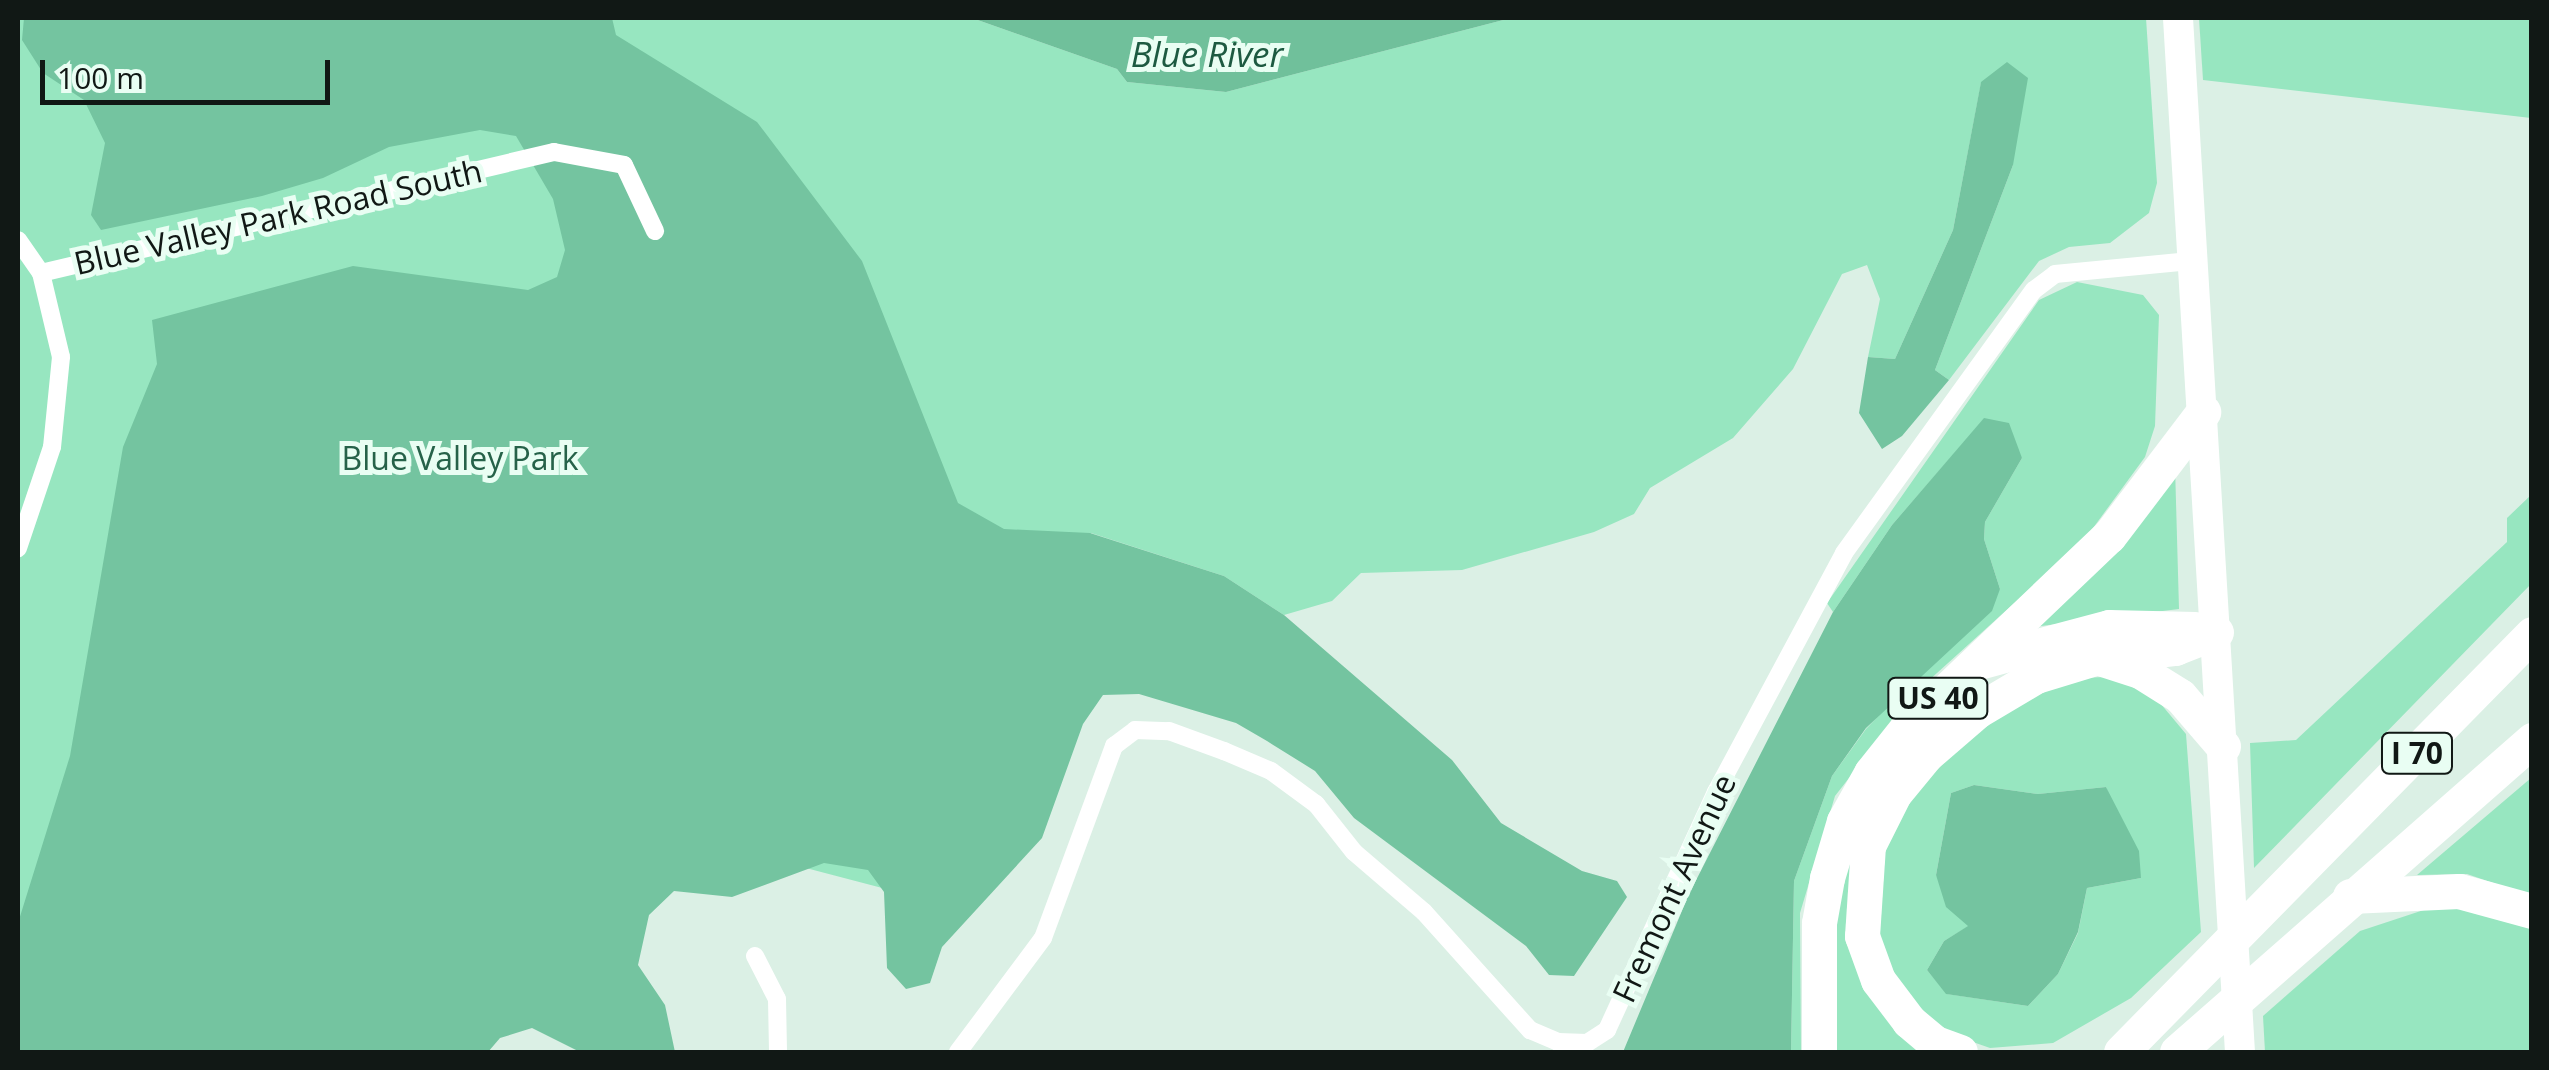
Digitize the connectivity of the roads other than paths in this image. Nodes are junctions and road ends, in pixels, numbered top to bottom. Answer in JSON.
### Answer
{"nodes":[{"id":1,"x":2178,"y":18,"type":"edge"},
{"id":2,"x":655,"y":230,"type":"dead end"},
{"id":3,"x":18,"y":240,"type":"edge"},
{"id":4,"x":2190,"y":261,"type":"junction"},
{"id":5,"x":41,"y":273,"type":"junction"},
{"id":6,"x":2204,"y":412,"type":"junction"},
{"id":7,"x":18,"y":548,"type":"edge"},
{"id":8,"x":2216,"y":632,"type":"junction"},
{"id":9,"x":2532,"y":634,"type":"edge"},
{"id":10,"x":2098,"y":657,"type":"junction"},
{"id":11,"x":1974,"y":664,"type":"junction"},
{"id":12,"x":2532,"y":740,"type":"edge"},
{"id":13,"x":2223,"y":746,"type":"junction"},
{"id":14,"x":2350,"y":896,"type":"junction"},
{"id":15,"x":2532,"y":911,"type":"edge"},
{"id":16,"x":755,"y":956,"type":"dead end"},
{"id":17,"x":778,"y":1052,"type":"edge"},
{"id":18,"x":958,"y":1052,"type":"edge"},
{"id":19,"x":1819,"y":1052,"type":"edge"},
{"id":20,"x":1960,"y":1052,"type":"edge"},
{"id":21,"x":2122,"y":1052,"type":"edge"},
{"id":22,"x":2177,"y":1052,"type":"edge"},
{"id":23,"x":2240,"y":1052,"type":"edge"}],
"edges":[{"from":1,"to":4,"type":"main road"},
{"from":2,"to":5,"type":"street","name":"Blue Valley Park Road South"},
{"from":3,"to":5,"type":"street","name":"Blue Valley Park Road South"},
{"from":4,"to":6,"type":"main road"},
{"from":4,"to":18,"type":"street","name":"Fremont Avenue"},
{"from":5,"to":7,"type":"street"},
{"from":6,"to":8,"type":"main road"},
{"from":6,"to":11,"type":"highway","number":"US 40"},
{"from":8,"to":10,"type":"highway"},
{"from":8,"to":11,"type":"highway"},
{"from":8,"to":13,"type":"main road"},
{"from":9,"to":21,"type":"highway","number":"I 70"},
{"from":10,"to":13,"type":"highway"},
{"from":10,"to":20,"type":"highway"},
{"from":11,"to":19,"type":"highway","number":"US 40"},
{"from":12,"to":14,"type":"highway","number":"I 70"},
{"from":13,"to":23,"type":"main road"},
{"from":14,"to":15,"type":"highway"},
{"from":14,"to":22,"type":"highway","number":"I 70"},
{"from":16,"to":17,"type":"street"}]}
